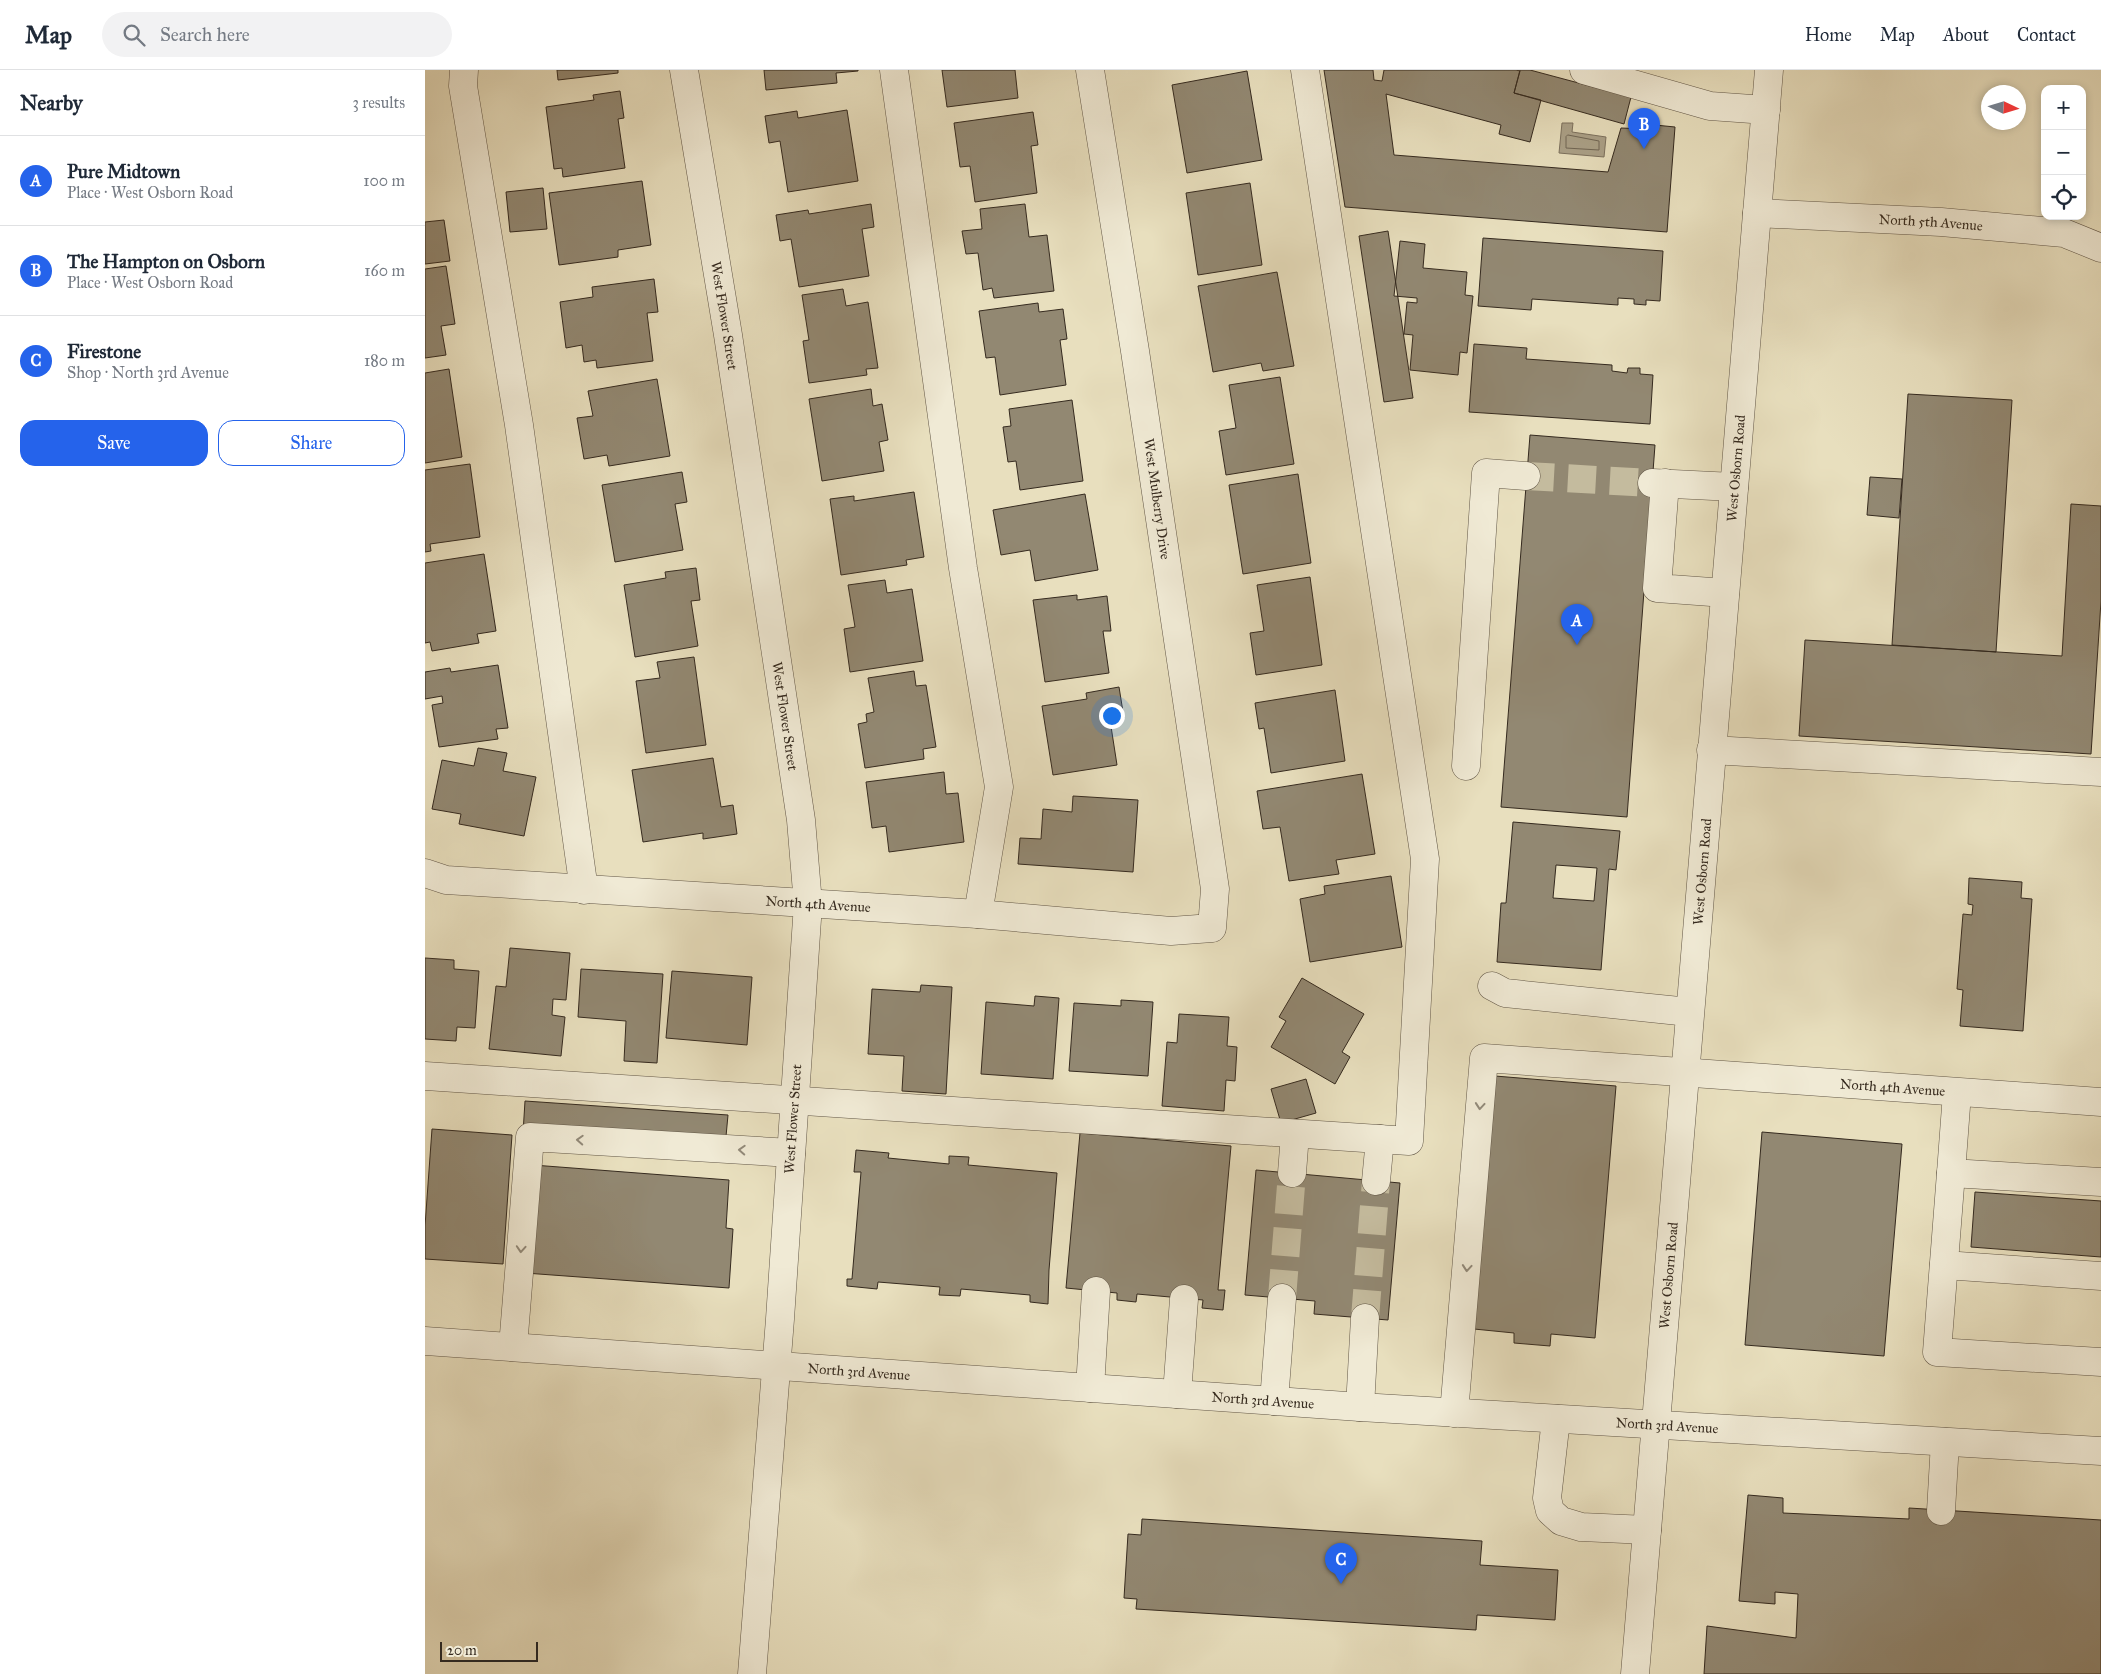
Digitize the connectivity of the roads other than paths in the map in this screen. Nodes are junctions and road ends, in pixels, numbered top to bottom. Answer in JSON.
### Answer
{"nodes":[{"id":1,"x":464,"y":70,"type":"edge"},
{"id":2,"x":684,"y":70,"type":"edge"},
{"id":3,"x":894,"y":70,"type":"edge"},
{"id":4,"x":1090,"y":70,"type":"edge"},
{"id":5,"x":1305,"y":70,"type":"edge"},
{"id":6,"x":1584,"y":70,"type":"edge"},
{"id":7,"x":1769,"y":70,"type":"edge"},
{"id":8,"x":1766,"y":110,"type":"junction"},
{"id":9,"x":1757,"y":213,"type":"junction"},
{"id":10,"x":2101,"y":248,"type":"edge"},
{"id":11,"x":1526,"y":476,"type":"tunnel mouth"},
{"id":12,"x":1734,"y":487,"type":"junction"},
{"id":13,"x":1725,"y":593,"type":"junction"},
{"id":14,"x":1711,"y":750,"type":"junction"},
{"id":15,"x":1466,"y":766,"type":"dead end"},
{"id":16,"x":2101,"y":772,"type":"edge"},
{"id":17,"x":425,"y":873,"type":"edge"},
{"id":18,"x":584,"y":890,"type":"junction"},
{"id":19,"x":808,"y":904,"type":"junction"},
{"id":20,"x":978,"y":914,"type":"junction"},
{"id":21,"x":1212,"y":928,"type":"joint"},
{"id":22,"x":1492,"y":986,"type":"dead end"},
{"id":23,"x":1689,"y":1012,"type":"junction"},
{"id":24,"x":1684,"y":1073,"type":"junction"},
{"id":25,"x":425,"y":1076,"type":"edge"},
{"id":26,"x":1957,"y":1093,"type":"junction"},
{"id":27,"x":794,"y":1099,"type":"junction"},
{"id":28,"x":2101,"y":1102,"type":"edge"},
{"id":29,"x":1295,"y":1134,"type":"junction"},
{"id":30,"x":1380,"y":1139,"type":"junction"},
{"id":31,"x":791,"y":1153,"type":"junction"},
{"id":32,"x":1291,"y":1173,"type":"tunnel mouth"},
{"id":33,"x":1951,"y":1173,"type":"junction"},
{"id":34,"x":1377,"y":1181,"type":"tunnel mouth"},
{"id":35,"x":2101,"y":1182,"type":"edge"},
{"id":36,"x":1944,"y":1265,"type":"junction"},
{"id":37,"x":2101,"y":1276,"type":"edge"},
{"id":38,"x":1096,"y":1291,"type":"dead end"},
{"id":39,"x":1282,"y":1298,"type":"tunnel mouth"},
{"id":40,"x":1184,"y":1299,"type":"dead end"},
{"id":41,"x":1365,"y":1318,"type":"tunnel mouth"},
{"id":42,"x":425,"y":1341,"type":"edge"},
{"id":43,"x":513,"y":1347,"type":"junction"},
{"id":44,"x":2101,"y":1362,"type":"edge"},
{"id":45,"x":776,"y":1367,"type":"junction"},
{"id":46,"x":1090,"y":1388,"type":"junction"},
{"id":47,"x":1177,"y":1394,"type":"junction"},
{"id":48,"x":1274,"y":1401,"type":"junction"},
{"id":49,"x":1360,"y":1407,"type":"junction"},
{"id":50,"x":1454,"y":1413,"type":"junction"},
{"id":51,"x":1556,"y":1419,"type":"junction"},
{"id":52,"x":1656,"y":1425,"type":"junction"},
{"id":53,"x":1945,"y":1442,"type":"junction"},
{"id":54,"x":2101,"y":1451,"type":"edge"},
{"id":55,"x":1941,"y":1511,"type":"dead end"},
{"id":56,"x":1647,"y":1530,"type":"junction"},
{"id":57,"x":752,"y":1674,"type":"edge"},
{"id":58,"x":1635,"y":1674,"type":"edge"}],
"edges":[{"from":1,"to":18,"type":"street"},
{"from":2,"to":19,"type":"street","name":"West Flower Street"},
{"from":3,"to":20,"type":"street"},
{"from":4,"to":21,"type":"street","name":"West Mulberry Drive"},
{"from":5,"to":30,"type":"street"},
{"from":6,"to":8,"type":"street"},
{"from":7,"to":8,"type":"street","name":"West Osborn Road"},
{"from":8,"to":9,"type":"street","name":"West Osborn Road"},
{"from":9,"to":10,"type":"street","name":"North 5th Avenue"},
{"from":9,"to":12,"type":"street","name":"West Osborn Road"},
{"from":11,"to":15,"type":"street"},
{"from":12,"to":13,"type":"street","name":"West Osborn Road"},
{"from":12,"to":13,"type":"street"},
{"from":13,"to":14,"type":"street","name":"West Osborn Road"},
{"from":14,"to":16,"type":"street"},
{"from":14,"to":23,"type":"street","name":"West Osborn Road"},
{"from":17,"to":18,"type":"street","name":"North 4th Avenue"},
{"from":18,"to":19,"type":"street","name":"North 4th Avenue"},
{"from":19,"to":20,"type":"street","name":"North 4th Avenue"},
{"from":19,"to":27,"type":"street","name":"West Flower Street"},
{"from":20,"to":21,"type":"street","name":"North 4th Avenue"},
{"from":22,"to":23,"type":"street"},
{"from":23,"to":24,"type":"street","name":"West Osborn Road"},
{"from":24,"to":26,"type":"street","name":"North 4th Avenue"},
{"from":24,"to":50,"type":"street","name":"North 4th Avenue","one_way":true},
{"from":24,"to":52,"type":"street","name":"West Osborn Road"},
{"from":25,"to":27,"type":"street"},
{"from":26,"to":28,"type":"street","name":"North 4th Avenue"},
{"from":26,"to":33,"type":"street"},
{"from":27,"to":29,"type":"street"},
{"from":27,"to":31,"type":"street","name":"West Flower Street"},
{"from":29,"to":30,"type":"street"},
{"from":29,"to":32,"type":"street"},
{"from":30,"to":34,"type":"street"},
{"from":31,"to":43,"type":"street","one_way":true},
{"from":31,"to":45,"type":"street","name":"West Flower Street"},
{"from":33,"to":35,"type":"street"},
{"from":33,"to":36,"type":"street"},
{"from":36,"to":37,"type":"street"},
{"from":36,"to":44,"type":"street"},
{"from":38,"to":46,"type":"street"},
{"from":39,"to":48,"type":"street"},
{"from":40,"to":47,"type":"street"},
{"from":41,"to":49,"type":"street"},
{"from":42,"to":43,"type":"street","name":"North 3rd Avenue"},
{"from":43,"to":45,"type":"street","name":"North 3rd Avenue"},
{"from":45,"to":46,"type":"street","name":"North 3rd Avenue"},
{"from":45,"to":57,"type":"street","name":"West Flower Street"},
{"from":46,"to":47,"type":"street","name":"North 3rd Avenue"},
{"from":47,"to":48,"type":"street","name":"North 3rd Avenue"},
{"from":48,"to":49,"type":"street","name":"North 3rd Avenue"},
{"from":49,"to":50,"type":"street","name":"North 3rd Avenue"},
{"from":50,"to":51,"type":"street","name":"North 3rd Avenue"},
{"from":51,"to":52,"type":"street","name":"North 3rd Avenue"},
{"from":51,"to":56,"type":"street"},
{"from":52,"to":53,"type":"street","name":"North 3rd Avenue"},
{"from":52,"to":56,"type":"street","name":"West Osborn Road"},
{"from":53,"to":54,"type":"street","name":"North 3rd Avenue"},
{"from":53,"to":55,"type":"street"},
{"from":56,"to":58,"type":"street","name":"West Osborn Road"}]}
